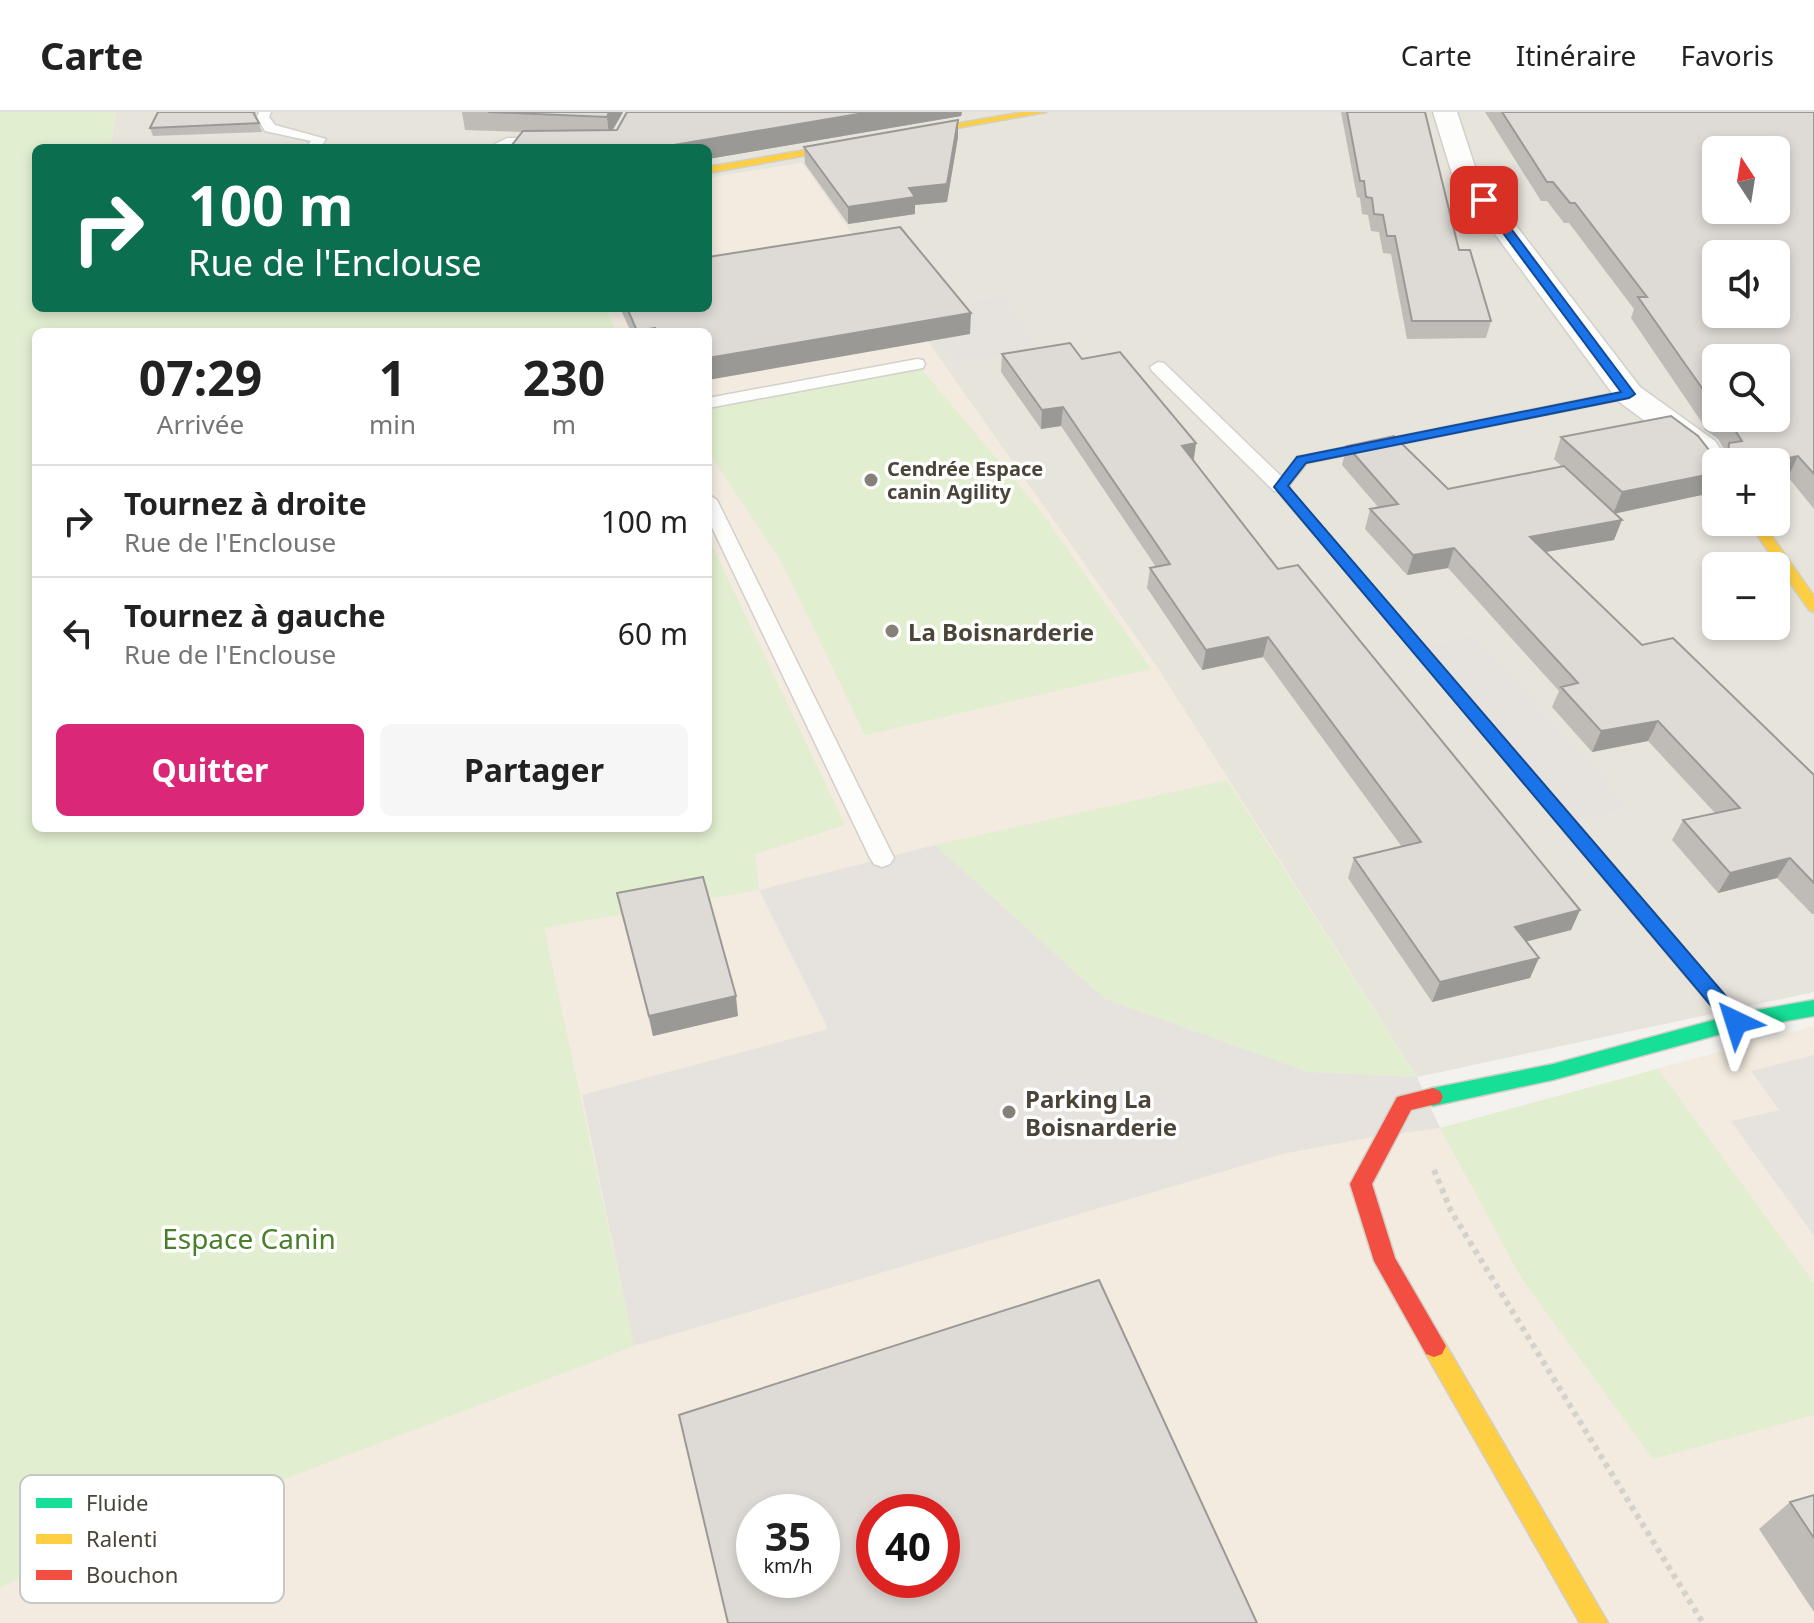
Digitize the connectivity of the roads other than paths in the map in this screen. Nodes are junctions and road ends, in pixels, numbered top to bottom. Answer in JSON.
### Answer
{"nodes":[{"id":1,"x":265,"y":112,"type":"edge"},
{"id":2,"x":1041,"y":112,"type":"edge"},
{"id":3,"x":1445,"y":112,"type":"edge"},
{"id":4,"x":569,"y":142,"type":"edge"},
{"id":5,"x":316,"y":144,"type":"edge"},
{"id":6,"x":503,"y":144,"type":"edge"},
{"id":7,"x":712,"y":169,"type":"edge"},
{"id":8,"x":917,"y":364,"type":"dead end"},
{"id":9,"x":1158,"y":367,"type":"dead end"},
{"id":10,"x":1629,"y":394,"type":"junction"},
{"id":11,"x":712,"y":402,"type":"edge"},
{"id":12,"x":1703,"y":448,"type":"edge"},
{"id":13,"x":1281,"y":487,"type":"junction"},
{"id":14,"x":712,"y":508,"type":"edge"},
{"id":15,"x":1765,"y":536,"type":"edge"},
{"id":16,"x":1814,"y":607,"type":"edge"},
{"id":17,"x":882,"y":858,"type":"dead end"},
{"id":18,"x":1814,"y":1008,"type":"edge"},
{"id":19,"x":1736,"y":1022,"type":"junction"},
{"id":20,"x":1595,"y":1623,"type":"edge"}],
"edges":[{"from":1,"to":5,"type":"lane"},
{"from":2,"to":7,"type":"street"},
{"from":3,"to":10,"type":"street"},
{"from":4,"to":6,"type":"lane"},
{"from":8,"to":11,"type":"lane"},
{"from":9,"to":13,"type":"lane"},
{"from":10,"to":12,"type":"street"},
{"from":10,"to":13,"type":"street"},
{"from":13,"to":19,"type":"street"},
{"from":14,"to":17,"type":"lane"},
{"from":15,"to":16,"type":"street"},
{"from":18,"to":19,"type":"street"},
{"from":19,"to":20,"type":"street"}]}
